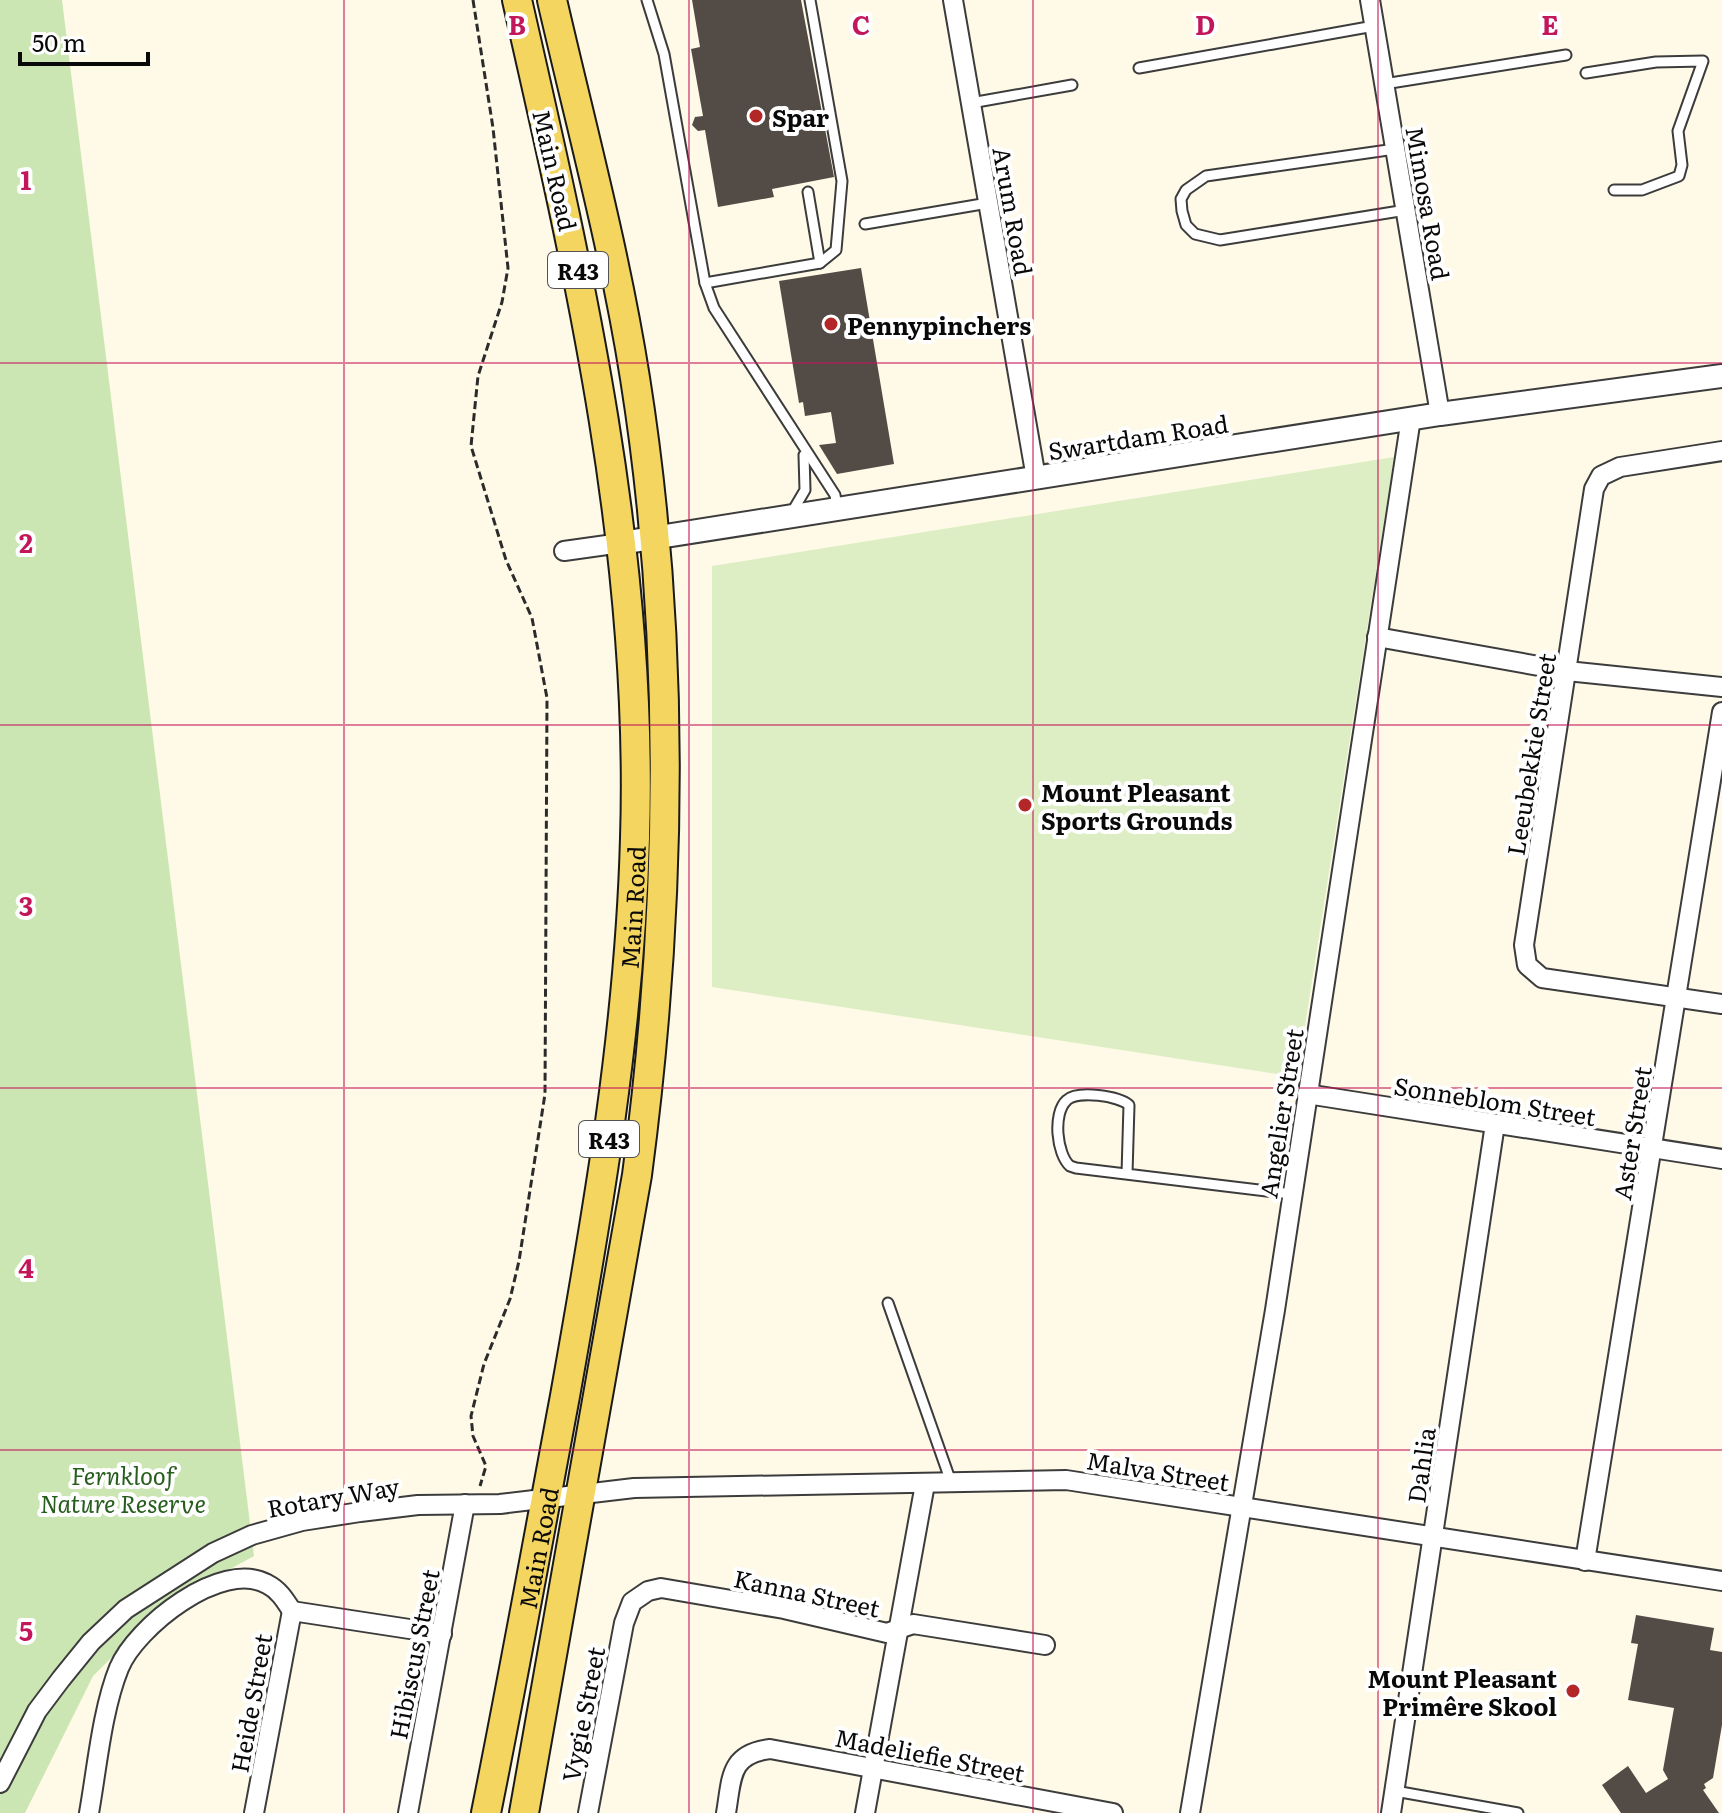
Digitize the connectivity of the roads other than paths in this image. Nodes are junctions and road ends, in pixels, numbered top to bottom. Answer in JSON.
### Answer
{"nodes":[{"id":1,"x":517,"y":0,"type":"edge"},
{"id":2,"x":552,"y":0,"type":"edge"},
{"id":3,"x":647,"y":0,"type":"edge"},
{"id":4,"x":810,"y":0,"type":"edge"},
{"id":5,"x":953,"y":0,"type":"edge"},
{"id":6,"x":1370,"y":0,"type":"edge"},
{"id":7,"x":1374,"y":26,"type":"junction"},
{"id":8,"x":1566,"y":55,"type":"dead end"},
{"id":9,"x":1139,"y":68,"type":"dead end"},
{"id":10,"x":1586,"y":73,"type":"dead end"},
{"id":11,"x":1384,"y":84,"type":"junction"},
{"id":12,"x":1072,"y":85,"type":"dead end"},
{"id":13,"x":971,"y":103,"type":"junction"},
{"id":14,"x":1395,"y":149,"type":"junction"},
{"id":15,"x":1614,"y":190,"type":"dead end"},
{"id":16,"x":808,"y":192,"type":"dead end"},
{"id":17,"x":988,"y":203,"type":"junction"},
{"id":18,"x":1406,"y":210,"type":"junction"},
{"id":19,"x":865,"y":224,"type":"dead end"},
{"id":20,"x":820,"y":263,"type":"junction"},
{"id":21,"x":705,"y":283,"type":"junction"},
{"id":22,"x":1722,"y":376,"type":"edge"},
{"id":23,"x":1440,"y":414,"type":"junction"},
{"id":24,"x":1411,"y":418,"type":"junction"},
{"id":25,"x":800,"y":445,"type":"junction"},
{"id":26,"x":1722,"y":451,"type":"edge"},
{"id":27,"x":1036,"y":478,"type":"junction"},
{"id":28,"x":837,"y":510,"type":"junction"},
{"id":29,"x":781,"y":519,"type":"junction"},
{"id":30,"x":655,"y":538,"type":"junction"},
{"id":31,"x":621,"y":543,"type":"junction"},
{"id":32,"x":564,"y":551,"type":"dead end"},
{"id":33,"x":1377,"y":637,"type":"junction"},
{"id":34,"x":1567,"y":671,"type":"junction"},
{"id":35,"x":1722,"y":687,"type":"edge"},
{"id":36,"x":1722,"y":712,"type":"edge"},
{"id":37,"x":1675,"y":996,"type":"junction"},
{"id":38,"x":1722,"y":1004,"type":"edge"},
{"id":39,"x":1307,"y":1094,"type":"junction"},
{"id":40,"x":1495,"y":1124,"type":"junction"},
{"id":41,"x":1654,"y":1149,"type":"junction"},
{"id":42,"x":1722,"y":1159,"type":"edge"},
{"id":43,"x":1127,"y":1174,"type":"junction"},
{"id":44,"x":1292,"y":1194,"type":"junction"},
{"id":45,"x":888,"y":1303,"type":"dead end"},
{"id":46,"x":951,"y":1482,"type":"junction"},
{"id":47,"x":925,"y":1484,"type":"junction"},
{"id":48,"x":581,"y":1492,"type":"junction"},
{"id":49,"x":546,"y":1498,"type":"junction"},
{"id":50,"x":465,"y":1504,"type":"junction"},
{"id":51,"x":1241,"y":1508,"type":"junction"},
{"id":52,"x":1434,"y":1538,"type":"junction"},
{"id":53,"x":1585,"y":1561,"type":"junction"},
{"id":54,"x":1722,"y":1581,"type":"edge"},
{"id":55,"x":292,"y":1611,"type":"junction"},
{"id":56,"x":624,"y":1623,"type":"joint"},
{"id":57,"x":897,"y":1630,"type":"junction"},
{"id":58,"x":442,"y":1634,"type":"junction"},
{"id":59,"x":1045,"y":1645,"type":"dead end"},
{"id":60,"x":873,"y":1768,"type":"junction"},
{"id":61,"x":0,"y":1783,"type":"edge"},
{"id":62,"x":1395,"y":1791,"type":"junction"},
{"id":63,"x":1002,"y":1793,"type":"junction"},
{"id":64,"x":89,"y":1813,"type":"edge"},
{"id":65,"x":254,"y":1813,"type":"edge"},
{"id":66,"x":408,"y":1813,"type":"edge"},
{"id":67,"x":486,"y":1813,"type":"edge"},
{"id":68,"x":524,"y":1813,"type":"edge"},
{"id":69,"x":588,"y":1813,"type":"edge"},
{"id":70,"x":726,"y":1813,"type":"edge"},
{"id":71,"x":865,"y":1813,"type":"edge"},
{"id":72,"x":999,"y":1813,"type":"edge"},
{"id":73,"x":1113,"y":1813,"type":"edge"},
{"id":74,"x":1190,"y":1813,"type":"edge"},
{"id":75,"x":1391,"y":1813,"type":"edge"},
{"id":76,"x":1518,"y":1813,"type":"edge"}],
"edges":[{"from":1,"to":31,"type":"main road","name":"Main Road","number":"R43"},
{"from":2,"to":30,"type":"main road","name":"Main Road","number":"R43"},
{"from":3,"to":21,"type":"lane"},
{"from":4,"to":20,"type":"lane"},
{"from":5,"to":13,"type":"street","name":"Arum Road"},
{"from":6,"to":7,"type":"street","name":"Mimosa Road"},
{"from":7,"to":9,"type":"lane"},
{"from":7,"to":11,"type":"street","name":"Mimosa Road"},
{"from":8,"to":11,"type":"lane"},
{"from":10,"to":15,"type":"lane"},
{"from":11,"to":14,"type":"street","name":"Mimosa Road"},
{"from":12,"to":13,"type":"lane"},
{"from":13,"to":17,"type":"street","name":"Arum Road"},
{"from":14,"to":18,"type":"street","name":"Mimosa Road"},
{"from":14,"to":18,"type":"lane"},
{"from":16,"to":20,"type":"lane"},
{"from":17,"to":19,"type":"lane"},
{"from":17,"to":27,"type":"street","name":"Arum Road"},
{"from":18,"to":23,"type":"street","name":"Mimosa Road"},
{"from":20,"to":21,"type":"lane"},
{"from":21,"to":25,"type":"lane"},
{"from":22,"to":23,"type":"street","name":"Swartdam Road"},
{"from":23,"to":24,"type":"street","name":"Swartdam Road"},
{"from":24,"to":27,"type":"street","name":"Swartdam Road"},
{"from":24,"to":33,"type":"street","name":"Angelier Street"},
{"from":25,"to":28,"type":"lane"},
{"from":25,"to":29,"type":"lane"},
{"from":26,"to":34,"type":"street","name":"Leeubekkie Street"},
{"from":27,"to":28,"type":"street","name":"Swartdam Road"},
{"from":28,"to":29,"type":"street","name":"Swartdam Road"},
{"from":29,"to":30,"type":"street","name":"Swartdam Road"},
{"from":30,"to":31,"type":"street","name":"Swartdam Road"},
{"from":30,"to":48,"type":"main road","name":"Main Road","number":"R43"},
{"from":31,"to":32,"type":"street","name":"Swartdam Road"},
{"from":31,"to":49,"type":"main road","name":"Main Road","number":"R43"},
{"from":33,"to":34,"type":"street"},
{"from":33,"to":39,"type":"street","name":"Angelier Street"},
{"from":34,"to":35,"type":"street"},
{"from":34,"to":37,"type":"street","name":"Leeubekkie Street"},
{"from":36,"to":37,"type":"street","name":"Aster Street"},
{"from":37,"to":38,"type":"street","name":"Leeubekkie Street"},
{"from":37,"to":41,"type":"street","name":"Aster Street"},
{"from":39,"to":40,"type":"street","name":"Sonneblom Street"},
{"from":39,"to":44,"type":"street","name":"Angelier Street"},
{"from":40,"to":41,"type":"street","name":"Sonneblom Street"},
{"from":40,"to":52,"type":"street","name":"Dahlia"},
{"from":41,"to":42,"type":"street","name":"Sonneblom Street"},
{"from":41,"to":53,"type":"street","name":"Aster Street"},
{"from":43,"to":43,"type":"lane"},
{"from":43,"to":44,"type":"lane"},
{"from":44,"to":51,"type":"street","name":"Angelier Street"},
{"from":45,"to":46,"type":"lane"},
{"from":46,"to":47,"type":"street","name":"Malva Street"},
{"from":46,"to":51,"type":"street","name":"Malva Street"},
{"from":47,"to":48,"type":"street","name":"Malva Street"},
{"from":47,"to":57,"type":"street"},
{"from":48,"to":49,"type":"street","name":"Malva Street"},
{"from":48,"to":68,"type":"main road","name":"Main Road","number":"R43"},
{"from":49,"to":50,"type":"street","name":"Rotary Way"},
{"from":49,"to":67,"type":"main road","name":"Main Road","number":"R43"},
{"from":50,"to":58,"type":"street","name":"Hibiscus Street"},
{"from":50,"to":61,"type":"street","name":"Rotary Way"},
{"from":51,"to":52,"type":"street","name":"Malva Street"},
{"from":51,"to":74,"type":"street","name":"Angelier Street"},
{"from":52,"to":53,"type":"street","name":"Malva Street"},
{"from":52,"to":62,"type":"street","name":"Dahlia"},
{"from":53,"to":54,"type":"street","name":"Malva Street"},
{"from":55,"to":58,"type":"street","name":"Heide Street"},
{"from":55,"to":64,"type":"street"},
{"from":55,"to":65,"type":"street","name":"Heide Street"},
{"from":56,"to":57,"type":"street","name":"Kanna Street"},
{"from":56,"to":69,"type":"street","name":"Vygie Street"},
{"from":57,"to":59,"type":"street","name":"Kanna Street"},
{"from":57,"to":60,"type":"street"},
{"from":58,"to":66,"type":"street","name":"Hibiscus Street"},
{"from":60,"to":63,"type":"street","name":"Madeliefie Street"},
{"from":60,"to":70,"type":"street","name":"Madeliefie Street"},
{"from":60,"to":71,"type":"street"},
{"from":62,"to":75,"type":"street","name":"Dahlia"},
{"from":62,"to":76,"type":"lane"},
{"from":63,"to":72,"type":"street"},
{"from":63,"to":73,"type":"street","name":"Madeliefie Street"}]}
